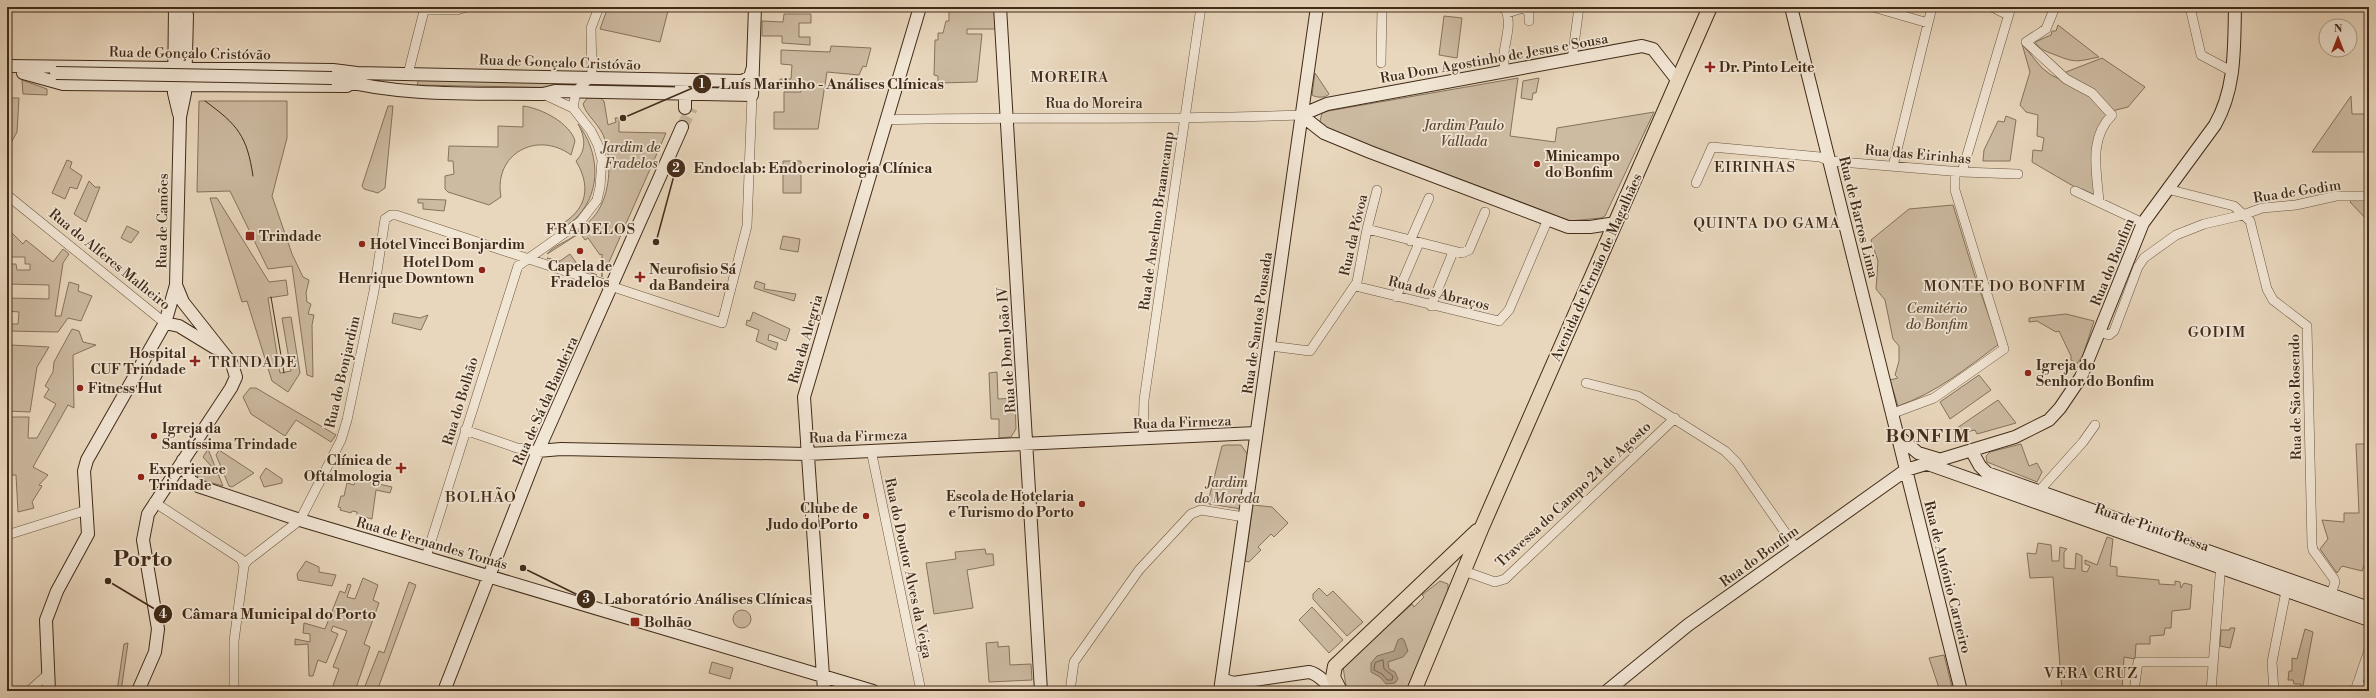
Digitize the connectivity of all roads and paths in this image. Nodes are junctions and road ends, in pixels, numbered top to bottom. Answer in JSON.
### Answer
{"nodes":[{"id":1,"x":175,"y":7,"type":"edge"},
{"id":2,"x":466,"y":7,"type":"edge"},
{"id":3,"x":599,"y":7,"type":"edge"},
{"id":4,"x":755,"y":7,"type":"edge"},
{"id":5,"x":920,"y":7,"type":"edge"},
{"id":6,"x":1000,"y":7,"type":"edge"},
{"id":7,"x":1201,"y":7,"type":"edge"},
{"id":8,"x":1317,"y":7,"type":"edge"},
{"id":9,"x":1382,"y":7,"type":"edge"},
{"id":10,"x":1579,"y":7,"type":"edge"},
{"id":11,"x":1710,"y":7,"type":"edge"},
{"id":12,"x":1790,"y":7,"type":"edge"},
{"id":13,"x":1873,"y":7,"type":"edge"},
{"id":14,"x":1932,"y":7,"type":"edge"},
{"id":15,"x":1992,"y":7,"type":"edge"},
{"id":16,"x":2055,"y":7,"type":"edge"},
{"id":17,"x":2190,"y":7,"type":"edge"},
{"id":18,"x":2235,"y":7,"type":"edge"},
{"id":19,"x":1525,"y":8,"type":"edge"},
{"id":20,"x":425,"y":9,"type":"edge"},
{"id":21,"x":188,"y":10,"type":"edge"},
{"id":22,"x":1504,"y":10,"type":"edge"},
{"id":23,"x":2009,"y":11,"type":"edge"},
{"id":24,"x":1529,"y":21,"type":"dead end"},
{"id":25,"x":1928,"y":23,"type":"junction"},
{"id":26,"x":1572,"y":60,"type":"junction"},
{"id":27,"x":1381,"y":63,"type":"dead end"},
{"id":28,"x":7,"y":66,"type":"edge"},
{"id":29,"x":136,"y":67,"type":"junction"},
{"id":30,"x":753,"y":67,"type":"junction"},
{"id":31,"x":180,"y":68,"type":"junction"},
{"id":32,"x":224,"y":69,"type":"junction"},
{"id":33,"x":22,"y":70,"type":"junction"},
{"id":34,"x":7,"y":72,"type":"edge"},
{"id":35,"x":1506,"y":72,"type":"junction"},
{"id":36,"x":2233,"y":72,"type":"junction"},
{"id":37,"x":408,"y":74,"type":"junction"},
{"id":38,"x":592,"y":76,"type":"junction"},
{"id":39,"x":357,"y":79,"type":"junction"},
{"id":40,"x":678,"y":80,"type":"junction"},
{"id":41,"x":1678,"y":81,"type":"junction"},
{"id":42,"x":134,"y":85,"type":"junction"},
{"id":43,"x":180,"y":85,"type":"junction"},
{"id":44,"x":224,"y":85,"type":"junction"},
{"id":45,"x":576,"y":91,"type":"junction"},
{"id":46,"x":685,"y":93,"type":"junction"},
{"id":47,"x":543,"y":94,"type":"junction"},
{"id":48,"x":704,"y":94,"type":"junction"},
{"id":49,"x":752,"y":95,"type":"junction"},
{"id":50,"x":573,"y":108,"type":"junction"},
{"id":51,"x":1301,"y":115,"type":"junction"},
{"id":52,"x":1007,"y":117,"type":"junction"},
{"id":53,"x":1185,"y":118,"type":"junction"},
{"id":54,"x":886,"y":120,"type":"junction"},
{"id":55,"x":682,"y":127,"type":"tunnel mouth"},
{"id":56,"x":1829,"y":161,"type":"junction"},
{"id":57,"x":1893,"y":166,"type":"junction"},
{"id":58,"x":1959,"y":172,"type":"junction"},
{"id":59,"x":2018,"y":174,"type":"dead end"},
{"id":60,"x":1696,"y":183,"type":"dead end"},
{"id":61,"x":2167,"y":189,"type":"junction"},
{"id":62,"x":1377,"y":190,"type":"dead end"},
{"id":63,"x":2075,"y":191,"type":"dead end"},
{"id":64,"x":7,"y":195,"type":"edge"},
{"id":65,"x":2369,"y":196,"type":"edge"},
{"id":66,"x":1429,"y":198,"type":"dead end"},
{"id":67,"x":2100,"y":202,"type":"junction"},
{"id":68,"x":1485,"y":212,"type":"dead end"},
{"id":69,"x":2243,"y":214,"type":"junction"},
{"id":70,"x":1548,"y":219,"type":"junction"},
{"id":71,"x":1616,"y":223,"type":"junction"},
{"id":72,"x":2143,"y":223,"type":"junction"},
{"id":73,"x":1367,"y":229,"type":"junction"},
{"id":74,"x":1414,"y":242,"type":"junction"},
{"id":75,"x":1453,"y":252,"type":"junction"},
{"id":76,"x":528,"y":258,"type":"junction"},
{"id":77,"x":176,"y":285,"type":"junction"},
{"id":78,"x":612,"y":286,"type":"junction"},
{"id":79,"x":1355,"y":286,"type":"junction"},
{"id":80,"x":1396,"y":297,"type":"junction"},
{"id":81,"x":1431,"y":306,"type":"junction"},
{"id":82,"x":166,"y":323,"type":"junction"},
{"id":83,"x":2100,"y":332,"type":"junction"},
{"id":84,"x":1270,"y":346,"type":"junction"},
{"id":85,"x":220,"y":350,"type":"junction"},
{"id":86,"x":1586,"y":383,"type":"dead end"},
{"id":87,"x":1891,"y":414,"type":"junction"},
{"id":88,"x":1675,"y":418,"type":"junction"},
{"id":89,"x":2095,"y":425,"type":"dead end"},
{"id":90,"x":465,"y":430,"type":"junction"},
{"id":91,"x":1256,"y":433,"type":"junction"},
{"id":92,"x":1897,"y":435,"type":"junction"},
{"id":93,"x":1143,"y":439,"type":"junction"},
{"id":94,"x":1027,"y":444,"type":"junction"},
{"id":95,"x":871,"y":450,"type":"junction"},
{"id":96,"x":1971,"y":450,"type":"junction"},
{"id":97,"x":538,"y":451,"type":"junction"},
{"id":98,"x":807,"y":454,"type":"junction"},
{"id":99,"x":1923,"y":459,"type":"junction"},
{"id":100,"x":183,"y":460,"type":"junction"},
{"id":101,"x":1906,"y":470,"type":"junction"},
{"id":102,"x":2039,"y":491,"type":"junction"},
{"id":103,"x":154,"y":502,"type":"junction"},
{"id":104,"x":88,"y":510,"type":"junction"},
{"id":105,"x":1244,"y":517,"type":"junction"},
{"id":106,"x":300,"y":520,"type":"junction"},
{"id":107,"x":1482,"y":527,"type":"junction"},
{"id":108,"x":7,"y":535,"type":"edge"},
{"id":109,"x":1796,"y":548,"type":"junction"},
{"id":110,"x":426,"y":557,"type":"junction"},
{"id":111,"x":2222,"y":562,"type":"junction"},
{"id":112,"x":244,"y":566,"type":"junction"},
{"id":113,"x":1437,"y":571,"type":"junction"},
{"id":114,"x":1464,"y":571,"type":"junction"},
{"id":115,"x":488,"y":575,"type":"junction"},
{"id":116,"x":1458,"y":586,"type":"junction"},
{"id":117,"x":2286,"y":591,"type":"junction"},
{"id":118,"x":2332,"y":595,"type":"junction"},
{"id":119,"x":2369,"y":608,"type":"edge"},
{"id":120,"x":2369,"y":620,"type":"edge"},
{"id":121,"x":2369,"y":650,"type":"edge"},
{"id":122,"x":2212,"y":662,"type":"junction"},
{"id":123,"x":48,"y":674,"type":"junction"},
{"id":124,"x":823,"y":677,"type":"junction"},
{"id":125,"x":1221,"y":685,"type":"edge"},
{"id":126,"x":2356,"y":688,"type":"edge"},
{"id":127,"x":2369,"y":688,"type":"edge"},
{"id":128,"x":29,"y":691,"type":"edge"},
{"id":129,"x":49,"y":691,"type":"edge"},
{"id":130,"x":138,"y":691,"type":"edge"},
{"id":131,"x":234,"y":691,"type":"edge"},
{"id":132,"x":444,"y":691,"type":"edge"},
{"id":133,"x":824,"y":691,"type":"edge"},
{"id":134,"x":873,"y":691,"type":"edge"},
{"id":135,"x":921,"y":691,"type":"edge"},
{"id":136,"x":1041,"y":691,"type":"edge"},
{"id":137,"x":1070,"y":691,"type":"edge"},
{"id":138,"x":1339,"y":691,"type":"edge"},
{"id":139,"x":1414,"y":691,"type":"edge"},
{"id":140,"x":1608,"y":691,"type":"edge"},
{"id":141,"x":1961,"y":691,"type":"edge"},
{"id":142,"x":2134,"y":691,"type":"edge"},
{"id":143,"x":2211,"y":691,"type":"edge"},
{"id":144,"x":2274,"y":691,"type":"edge"}],
"edges":[{"from":1,"to":31,"type":"main road","name":"Rua de Camões"},
{"from":2,"to":20,"type":"street"},
{"from":3,"to":38,"type":"street"},
{"from":4,"to":30,"type":"main road"},
{"from":5,"to":54,"type":"main road","name":"Rua da Alegria"},
{"from":6,"to":52,"type":"main road","name":"Rua de Dom João IV"},
{"from":7,"to":53,"type":"street","name":"Rua de Anselmo Braamcamp"},
{"from":8,"to":51,"type":"main road","name":"Rua de Santos Pousada"},
{"from":9,"to":27,"type":"street"},
{"from":10,"to":26,"type":"street"},
{"from":11,"to":41,"type":"main road","name":"Avenida de Fernão de Magalhães"},
{"from":12,"to":56,"type":"main road","name":"Rua de Barros Lima"},
{"from":13,"to":25,"type":"street"},
{"from":14,"to":25,"type":"street"},
{"from":15,"to":23,"type":"street"},
{"from":16,"to":67,"type":"street"},
{"from":17,"to":36,"type":"street"},
{"from":18,"to":36,"type":"main road","name":"Rua do Bonfim"},
{"from":19,"to":22,"type":"street"},
{"from":19,"to":24,"type":"street"},
{"from":20,"to":37,"type":"street"},
{"from":21,"to":31,"type":"main road","name":"Rua de Camões"},
{"from":22,"to":35,"type":"street"},
{"from":23,"to":58,"type":"street"},
{"from":25,"to":57,"type":"street"},
{"from":26,"to":35,"type":"main road","name":"Rua Dom Agostinho de Jesus e Sousa"},
{"from":26,"to":41,"type":"main road","name":"Rua Dom Agostinho de Jesus e Sousa"},
{"from":28,"to":33,"type":"main road","name":"Rua de Gonçalo Cristóvão"},
{"from":29,"to":31,"type":"main road","name":"Rua de Gonçalo Cristóvão"},
{"from":29,"to":33,"type":"main road","name":"Rua de Gonçalo Cristóvão"},
{"from":29,"to":42,"type":"main road"},
{"from":30,"to":40,"type":"main road","name":"Rua de Gonçalo Cristóvão"},
{"from":30,"to":49,"type":"main road"},
{"from":31,"to":32,"type":"main road","name":"Rua de Gonçalo Cristóvão"},
{"from":31,"to":43,"type":"main road","name":"Rua de Camões"},
{"from":32,"to":39,"type":"main road","name":"Rua de Gonçalo Cristóvão"},
{"from":32,"to":44,"type":"main road"},
{"from":33,"to":34,"type":"main road","name":"Rua de Gonçalo Cristóvão"},
{"from":33,"to":39,"type":"main road","name":"Rua de Gonçalo Cristóvão","bridge":true},
{"from":33,"to":42,"type":"main road","name":"Rua de Gonçalo Cristóvão"},
{"from":35,"to":51,"type":"main road","name":"Rua Dom Agostinho de Jesus e Sousa"},
{"from":36,"to":61,"type":"main road","name":"Rua do Bonfim"},
{"from":37,"to":38,"type":"main road","name":"Rua de Gonçalo Cristóvão"},
{"from":37,"to":39,"type":"main road","name":"Rua de Gonçalo Cristóvão"},
{"from":38,"to":40,"type":"main road","name":"Rua de Gonçalo Cristóvão"},
{"from":38,"to":45,"type":"street"},
{"from":39,"to":44,"type":"main road","name":"Rua de Gonçalo Cristóvão"},
{"from":39,"to":47,"type":"main road","name":"Rua de Gonçalo Cristóvão"},
{"from":40,"to":46,"type":"main road"},
{"from":41,"to":71,"type":"main road","name":"Avenida de Fernão de Magalhães"},
{"from":42,"to":43,"type":"main road","name":"Rua de Gonçalo Cristóvão"},
{"from":43,"to":44,"type":"main road","name":"Rua de Gonçalo Cristóvão"},
{"from":43,"to":77,"type":"main road","name":"Rua de Camões"},
{"from":45,"to":46,"type":"main road","name":"Rua de Gonçalo Cristóvão"},
{"from":45,"to":47,"type":"main road","name":"Rua de Gonçalo Cristóvão"},
{"from":45,"to":50,"type":"street"},
{"from":46,"to":48,"type":"main road","name":"Rua de Gonçalo Cristóvão"},
{"from":46,"to":48,"type":"main road"},
{"from":47,"to":50,"type":"street"},
{"from":48,"to":49,"type":"main road","name":"Rua de Gonçalo Cristóvão"},
{"from":49,"to":78,"type":"street"},
{"from":50,"to":76,"type":"street","name":"Rua do Bolhão"},
{"from":51,"to":53,"type":"street","name":"Rua do Moreira"},
{"from":51,"to":70,"type":"main road"},
{"from":51,"to":84,"type":"main road","name":"Rua de Santos Pousada"},
{"from":52,"to":53,"type":"street","name":"Rua do Moreira"},
{"from":52,"to":54,"type":"street","name":"Rua do Moreira"},
{"from":52,"to":94,"type":"main road","name":"Rua de Dom João IV"},
{"from":53,"to":93,"type":"street","name":"Rua de Anselmo Braamcamp"},
{"from":54,"to":98,"type":"main road","name":"Rua da Alegria"},
{"from":55,"to":78,"type":"main road","name":"Rua de Sá da Bandeira"},
{"from":56,"to":57,"type":"street","name":"Rua das Eirinhas"},
{"from":56,"to":60,"type":"street","name":"Rua das Eirinhas"},
{"from":56,"to":87,"type":"main road","name":"Rua de Barros Lima"},
{"from":57,"to":58,"type":"street","name":"Rua das Eirinhas"},
{"from":58,"to":59,"type":"street","name":"Rua das Eirinhas"},
{"from":58,"to":87,"type":"street"},
{"from":61,"to":69,"type":"street"},
{"from":61,"to":72,"type":"main road","name":"Rua do Bonfim"},
{"from":62,"to":73,"type":"street","name":"Rua da Póvoa"},
{"from":63,"to":67,"type":"street"},
{"from":64,"to":82,"type":"street","name":"Rua do Alferes Malheiro"},
{"from":65,"to":69,"type":"street","name":"Rua de Godim"},
{"from":66,"to":74,"type":"street"},
{"from":67,"to":72,"type":"street"},
{"from":68,"to":75,"type":"street"},
{"from":69,"to":83,"type":"street","name":"Rua de Godim"},
{"from":69,"to":118,"type":"street","name":"Rua de São Rosendo"},
{"from":70,"to":71,"type":"main road"},
{"from":70,"to":81,"type":"street","name":"Rua dos Abraços"},
{"from":71,"to":107,"type":"main road","name":"Avenida de Fernão de Magalhães"},
{"from":72,"to":83,"type":"main road","name":"Rua do Bonfim"},
{"from":73,"to":74,"type":"street"},
{"from":73,"to":79,"type":"street","name":"Rua da Póvoa"},
{"from":74,"to":75,"type":"street"},
{"from":74,"to":80,"type":"street"},
{"from":75,"to":81,"type":"street"},
{"from":76,"to":78,"type":"street"},
{"from":76,"to":90,"type":"street","name":"Rua do Bolhão"},
{"from":76,"to":106,"type":"street","name":"Rua do Bonjardim"},
{"from":77,"to":82,"type":"main road","name":"Rua de Camões"},
{"from":77,"to":85,"type":"main road"},
{"from":78,"to":97,"type":"main road","name":"Rua de Sá da Bandeira"},
{"from":79,"to":80,"type":"street","name":"Rua dos Abraços"},
{"from":79,"to":84,"type":"street","name":"Rua da Póvoa"},
{"from":80,"to":81,"type":"street","name":"Rua dos Abraços"},
{"from":82,"to":85,"type":"main road","name":"Rua do Alferes Malheiro"},
{"from":82,"to":104,"type":"main road","name":"Rua de Camões"},
{"from":83,"to":96,"type":"main road","name":"Rua do Bonfim"},
{"from":84,"to":91,"type":"main road","name":"Rua de Santos Pousada"},
{"from":85,"to":100,"type":"main road"},
{"from":86,"to":88,"type":"street"},
{"from":87,"to":92,"type":"main road","name":"Rua de Barros Lima"},
{"from":88,"to":109,"type":"street"},
{"from":88,"to":114,"type":"street","name":"Travessa do Campo 24 de Agosto"},
{"from":89,"to":102,"type":"street"},
{"from":90,"to":97,"type":"street","name":"Rua da Firmeza"},
{"from":90,"to":110,"type":"street","name":"Rua do Bolhão"},
{"from":91,"to":93,"type":"main road","name":"Rua da Firmeza"},
{"from":91,"to":105,"type":"main road","name":"Rua de Santos Pousada"},
{"from":92,"to":99,"type":"main road"},
{"from":92,"to":101,"type":"main road","name":"Rua de Barros Lima"},
{"from":93,"to":94,"type":"main road","name":"Rua da Firmeza"},
{"from":94,"to":95,"type":"main road","name":"Rua da Firmeza"},
{"from":94,"to":136,"type":"main road","name":"Rua de Dom João IV"},
{"from":95,"to":98,"type":"main road","name":"Rua da Firmeza"},
{"from":95,"to":135,"type":"street","name":"Rua do Doutor Alves da Veiga"},
{"from":96,"to":99,"type":"main road","name":"Rua do Bonfim"},
{"from":96,"to":102,"type":"main road","name":"Rua de Pinto Bessa"},
{"from":97,"to":98,"type":"main road","name":"Rua da Firmeza"},
{"from":97,"to":115,"type":"main road","name":"Rua de Sá da Bandeira"},
{"from":98,"to":124,"type":"main road","name":"Rua da Alegria"},
{"from":99,"to":101,"type":"main road","name":"Rua do Bonfim"},
{"from":99,"to":111,"type":"main road","name":"Rua de Pinto Bessa"},
{"from":100,"to":103,"type":"main road"},
{"from":100,"to":106,"type":"main road","name":"Rua de Fernandes Tomás"},
{"from":101,"to":109,"type":"main road","name":"Rua do Bonfim"},
{"from":101,"to":141,"type":"main road","name":"Rua de António Carneiro"},
{"from":102,"to":111,"type":"main road","name":"Rua de Pinto Bessa"},
{"from":103,"to":112,"type":"street"},
{"from":103,"to":130,"type":"main road"},
{"from":104,"to":108,"type":"street"},
{"from":104,"to":123,"type":"main road","name":"Rua de Camões"},
{"from":105,"to":125,"type":"main road","name":"Rua de Santos Pousada"},
{"from":105,"to":137,"type":"street"},
{"from":106,"to":110,"type":"main road","name":"Rua de Fernandes Tomás"},
{"from":106,"to":112,"type":"street","name":"Rua do Bonjardim"},
{"from":107,"to":113,"type":"main road","name":"Avenida de Fernão de Magalhães"},
{"from":107,"to":114,"type":"main road","name":"Avenida de Fernão de Magalhães"},
{"from":109,"to":140,"type":"main road","name":"Rua do Bonfim"},
{"from":110,"to":115,"type":"main road","name":"Rua de Fernandes Tomás"},
{"from":111,"to":117,"type":"main road","name":"Rua de Pinto Bessa"},
{"from":111,"to":118,"type":"main road","name":"Rua de Pinto Bessa"},
{"from":111,"to":122,"type":"street"},
{"from":112,"to":131,"type":"street"},
{"from":113,"to":116,"type":"main road"},
{"from":113,"to":138,"type":"main road","name":"Avenida de Fernão de Magalhães"},
{"from":114,"to":116,"type":"main road","name":"Avenida de Fernão de Magalhães"},
{"from":115,"to":124,"type":"main road","name":"Rua de Fernandes Tomás"},
{"from":115,"to":132,"type":"main road","name":"Rua de Sá da Bandeira"},
{"from":116,"to":139,"type":"main road","name":"Avenida de Fernão de Magalhães"},
{"from":117,"to":120,"type":"main road","name":"Rua de Pinto Bessa"},
{"from":117,"to":144,"type":"street"},
{"from":118,"to":119,"type":"main road","name":"Rua de Pinto Bessa"},
{"from":121,"to":126,"type":"street"},
{"from":122,"to":142,"type":"street"},
{"from":122,"to":143,"type":"street"},
{"from":123,"to":128,"type":"street"},
{"from":123,"to":129,"type":"main road","name":"Rua de Camões"},
{"from":124,"to":133,"type":"main road","name":"Rua da Alegria"},
{"from":124,"to":134,"type":"main road","name":"Rua de Fernandes Tomás"},
{"from":125,"to":138,"type":"main road"},
{"from":126,"to":127,"type":"street"}]}
